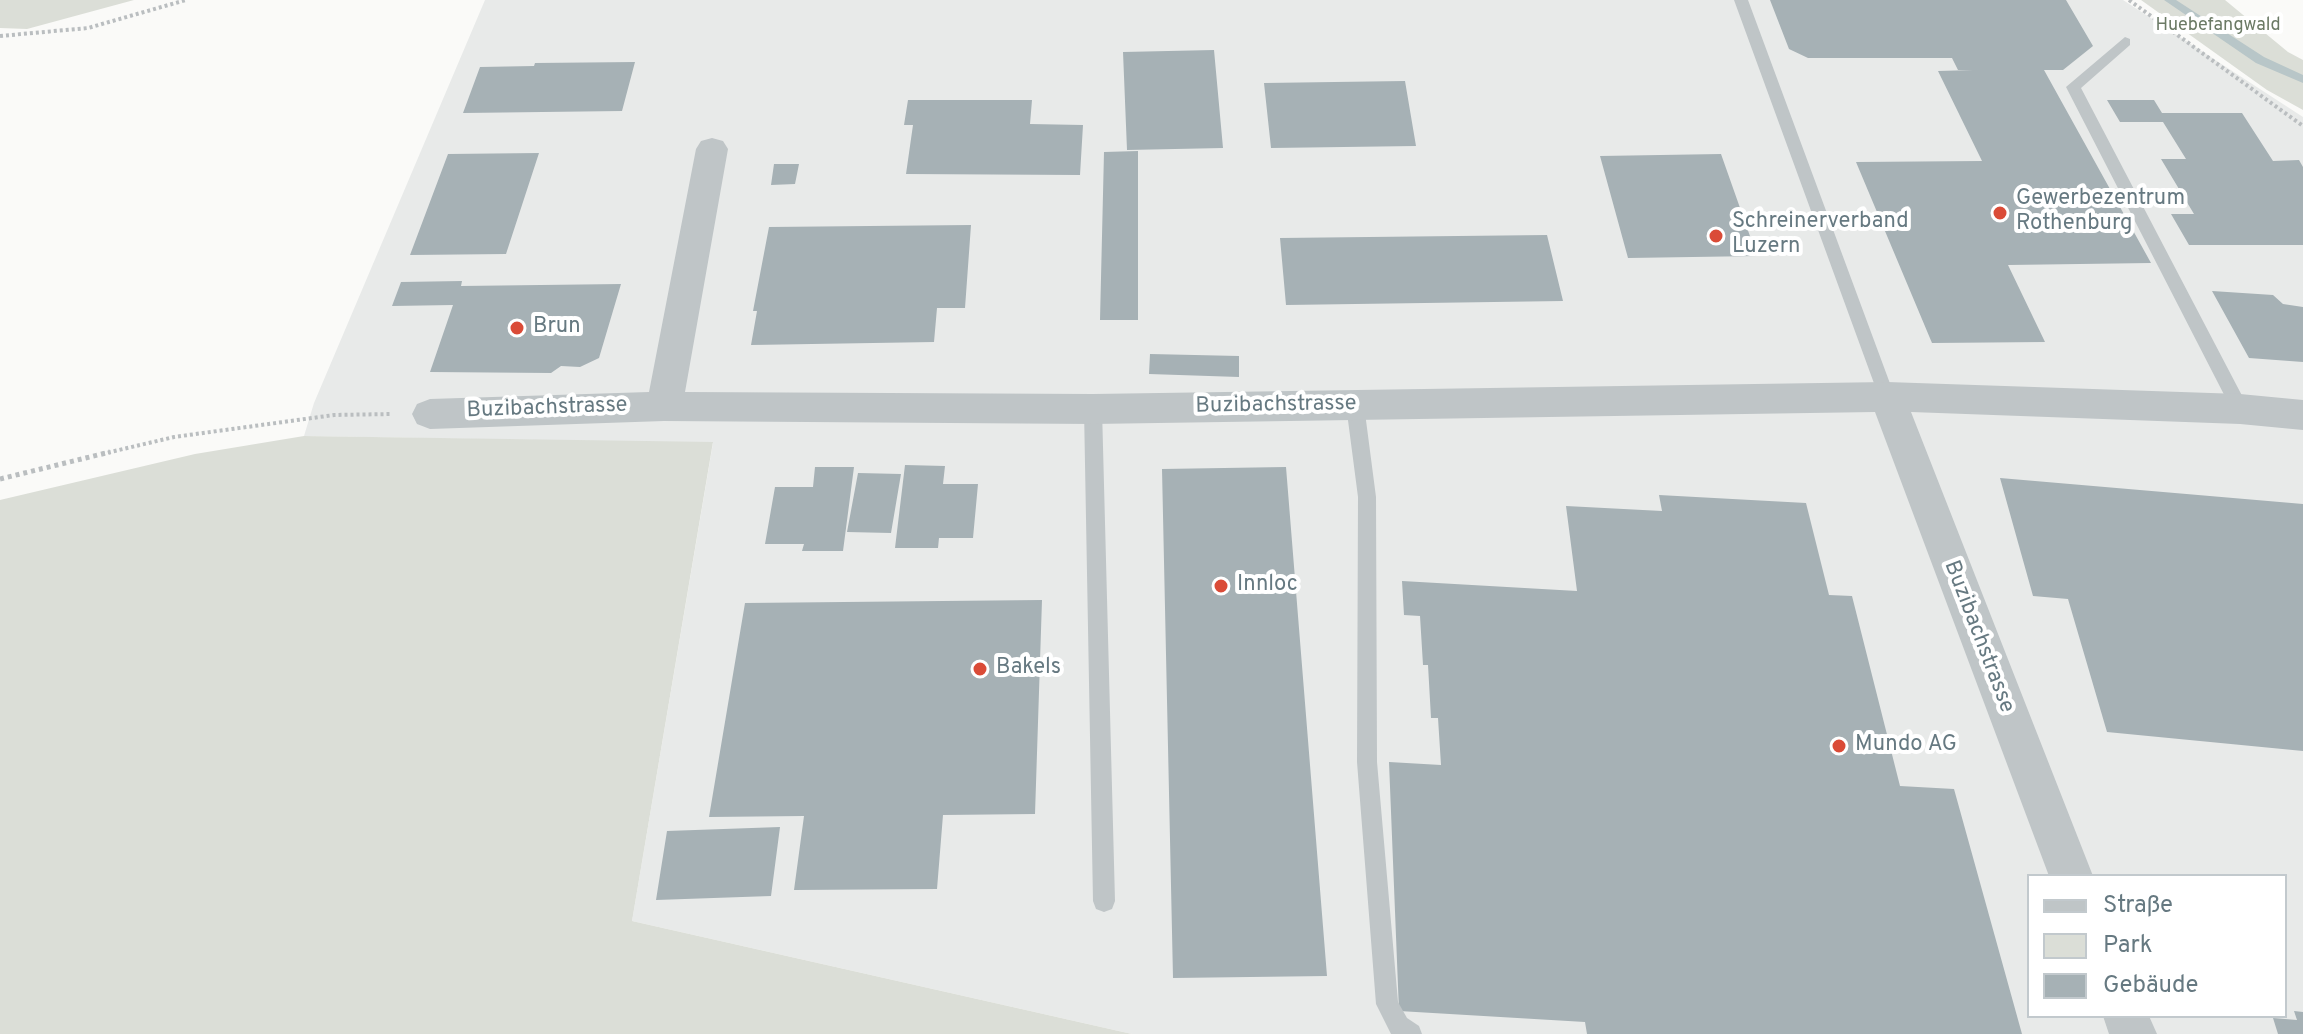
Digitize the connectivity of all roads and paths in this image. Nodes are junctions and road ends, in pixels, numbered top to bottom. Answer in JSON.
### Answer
{"nodes":[{"id":1,"x":186,"y":0,"type":"edge"},
{"id":2,"x":1741,"y":0,"type":"edge"},
{"id":3,"x":2129,"y":0,"type":"edge"},
{"id":4,"x":0,"y":36,"type":"edge"},
{"id":5,"x":2125,"y":42,"type":"dead end"},
{"id":6,"x":2303,"y":126,"type":"edge"},
{"id":7,"x":712,"y":149,"type":"dead end"},
{"id":8,"x":1887,"y":397,"type":"junction"},
{"id":9,"x":1355,"y":405,"type":"junction"},
{"id":10,"x":664,"y":406,"type":"junction"},
{"id":11,"x":1093,"y":409,"type":"junction"},
{"id":12,"x":2240,"y":409,"type":"junction"},
{"id":13,"x":430,"y":414,"type":"joint"},
{"id":14,"x":2303,"y":415,"type":"edge"},
{"id":15,"x":0,"y":479,"type":"edge"},
{"id":16,"x":2070,"y":874,"type":"edge"},
{"id":17,"x":1104,"y":901,"type":"dead end"},
{"id":18,"x":1411,"y":1034,"type":"edge"}],
"edges":[{"from":1,"to":4,"type":"path"},
{"from":2,"to":8,"type":"lane","name":"Buzibachstrasse"},
{"from":3,"to":6,"type":"path"},
{"from":5,"to":12,"type":"lane"},
{"from":7,"to":10,"type":"street"},
{"from":8,"to":9,"type":"street","name":"Buzibachstrasse"},
{"from":8,"to":12,"type":"street","name":"Buzibachstrasse"},
{"from":8,"to":16,"type":"street","name":"Buzibachstrasse"},
{"from":9,"to":11,"type":"street","name":"Buzibachstrasse"},
{"from":9,"to":18,"type":"lane"},
{"from":10,"to":11,"type":"street","name":"Buzibachstrasse"},
{"from":10,"to":13,"type":"street","name":"Buzibachstrasse"},
{"from":11,"to":17,"type":"lane"},
{"from":12,"to":14,"type":"street","name":"Buzibachstrasse"},
{"from":13,"to":15,"type":"path"}]}
